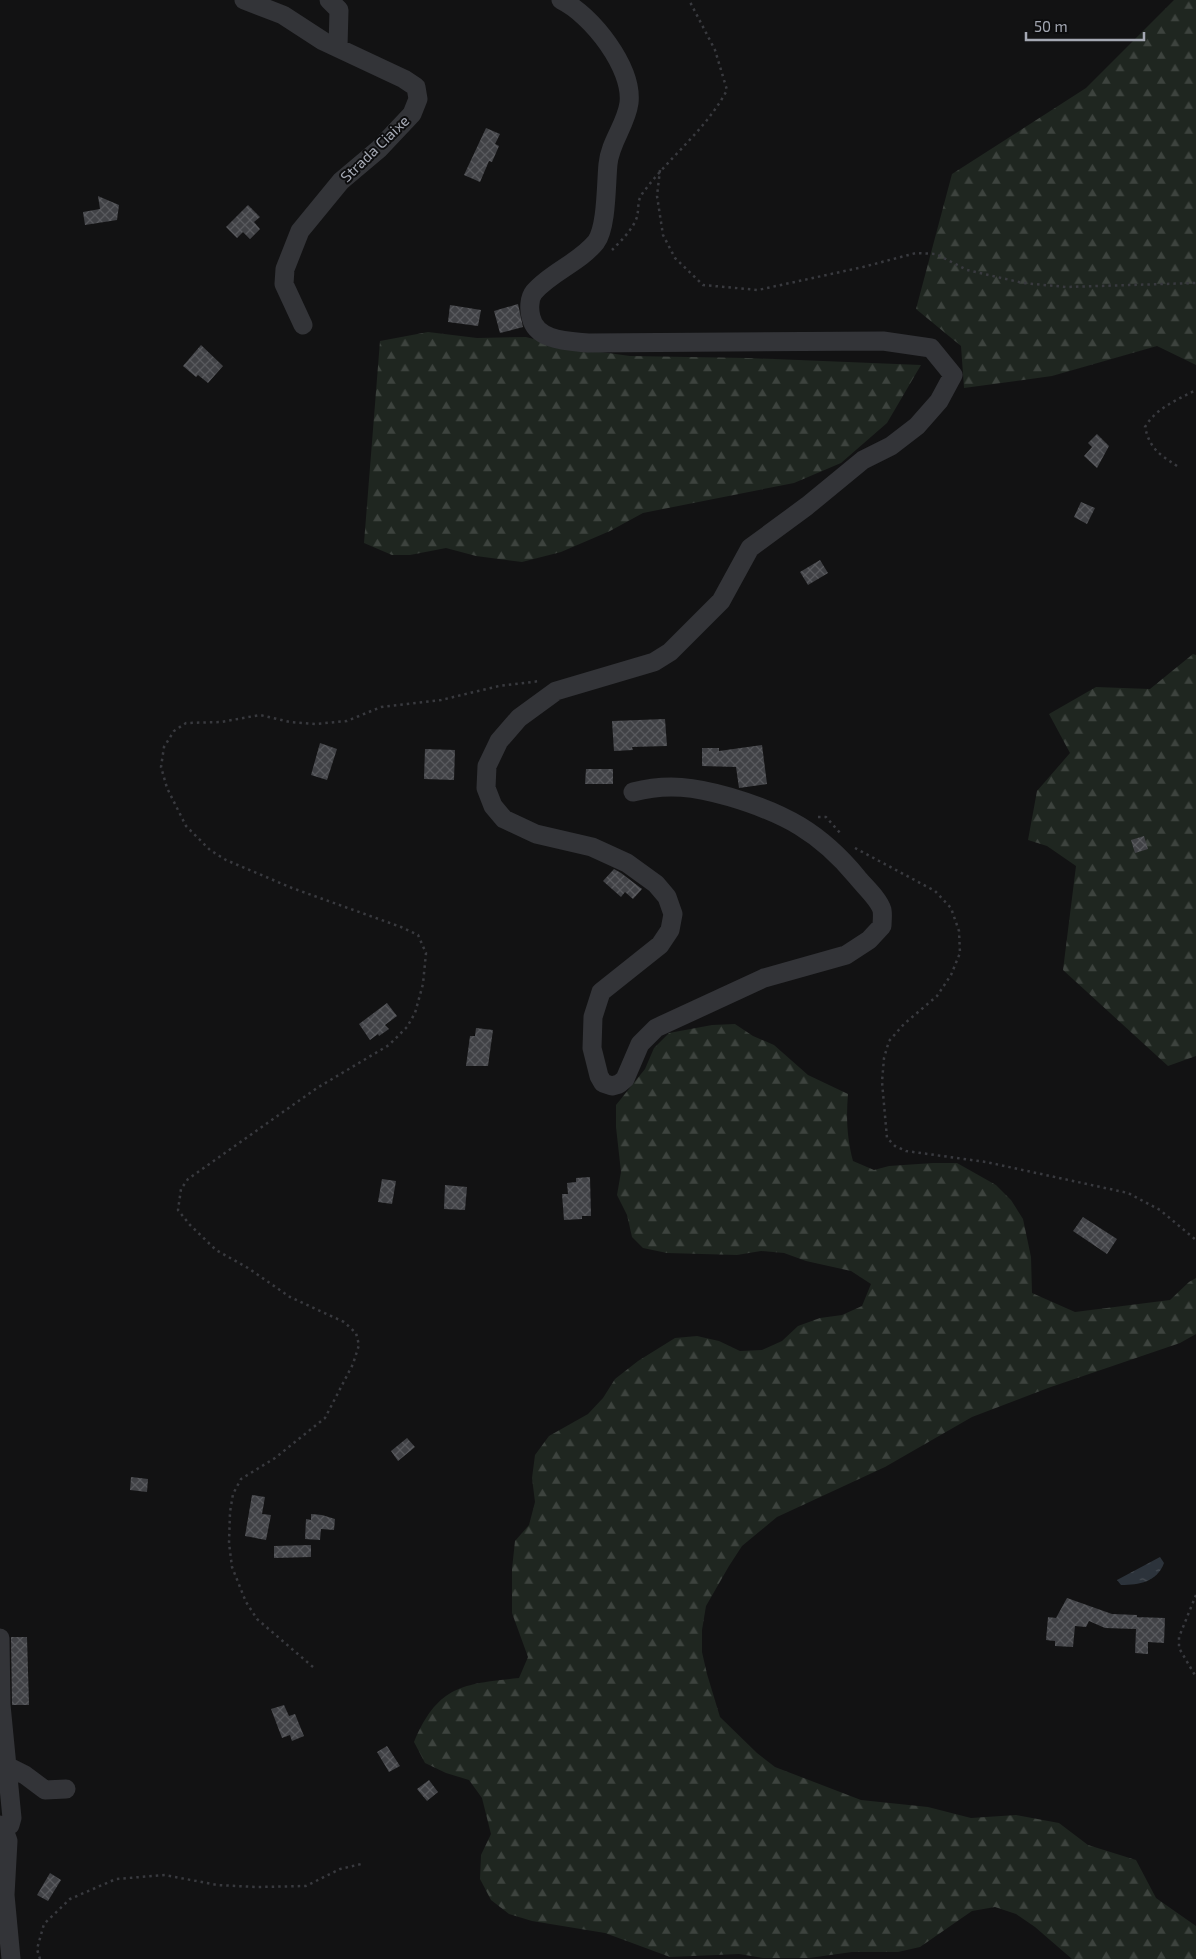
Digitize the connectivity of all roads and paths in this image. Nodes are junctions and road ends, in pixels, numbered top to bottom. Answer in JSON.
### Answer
{"nodes":[{"id":1,"x":244,"y":0,"type":"edge"},
{"id":2,"x":329,"y":0,"type":"edge"},
{"id":3,"x":561,"y":0,"type":"edge"},
{"id":4,"x":689,"y":0,"type":"edge"},
{"id":5,"x":338,"y":47,"type":"junction"},
{"id":6,"x":660,"y":170,"type":"junction"},
{"id":7,"x":609,"y":254,"type":"dead end"},
{"id":8,"x":1196,"y":282,"type":"edge"},
{"id":9,"x":303,"y":325,"type":"dead end"},
{"id":10,"x":1196,"y":390,"type":"edge"},
{"id":11,"x":1177,"y":466,"type":"dead end"},
{"id":12,"x":545,"y":681,"type":"dead end"},
{"id":13,"x":632,"y":792,"type":"dead end"},
{"id":14,"x":800,"y":825,"type":"junction"},
{"id":15,"x":846,"y":839,"type":"dead end"},
{"id":16,"x":852,"y":847,"type":"dead end"},
{"id":17,"x":1196,"y":1240,"type":"edge"},
{"id":18,"x":1196,"y":1595,"type":"edge"},
{"id":19,"x":0,"y":1638,"type":"edge"},
{"id":20,"x":313,"y":1667,"type":"dead end"},
{"id":21,"x":1196,"y":1677,"type":"edge"},
{"id":22,"x":7,"y":1766,"type":"junction"},
{"id":23,"x":66,"y":1789,"type":"dead end"},
{"id":24,"x":2,"y":1826,"type":"edge"},
{"id":25,"x":361,"y":1864,"type":"dead end"},
{"id":26,"x":11,"y":1959,"type":"edge"},
{"id":27,"x":40,"y":1959,"type":"edge"}],
"edges":[{"from":1,"to":5,"type":"street","name":"Strada Ciaixe"},
{"from":2,"to":5,"type":"street"},
{"from":3,"to":14,"type":"street"},
{"from":4,"to":6,"type":"path"},
{"from":5,"to":9,"type":"street","name":"Strada Ciaixe"},
{"from":6,"to":7,"type":"path"},
{"from":6,"to":8,"type":"path"},
{"from":10,"to":11,"type":"path"},
{"from":12,"to":20,"type":"path"},
{"from":13,"to":14,"type":"street"},
{"from":14,"to":15,"type":"path"},
{"from":16,"to":17,"type":"path"},
{"from":18,"to":21,"type":"path"},
{"from":19,"to":22,"type":"street"},
{"from":22,"to":23,"type":"street"},
{"from":22,"to":24,"type":"street"},
{"from":24,"to":26,"type":"street"},
{"from":25,"to":27,"type":"path"}]}
